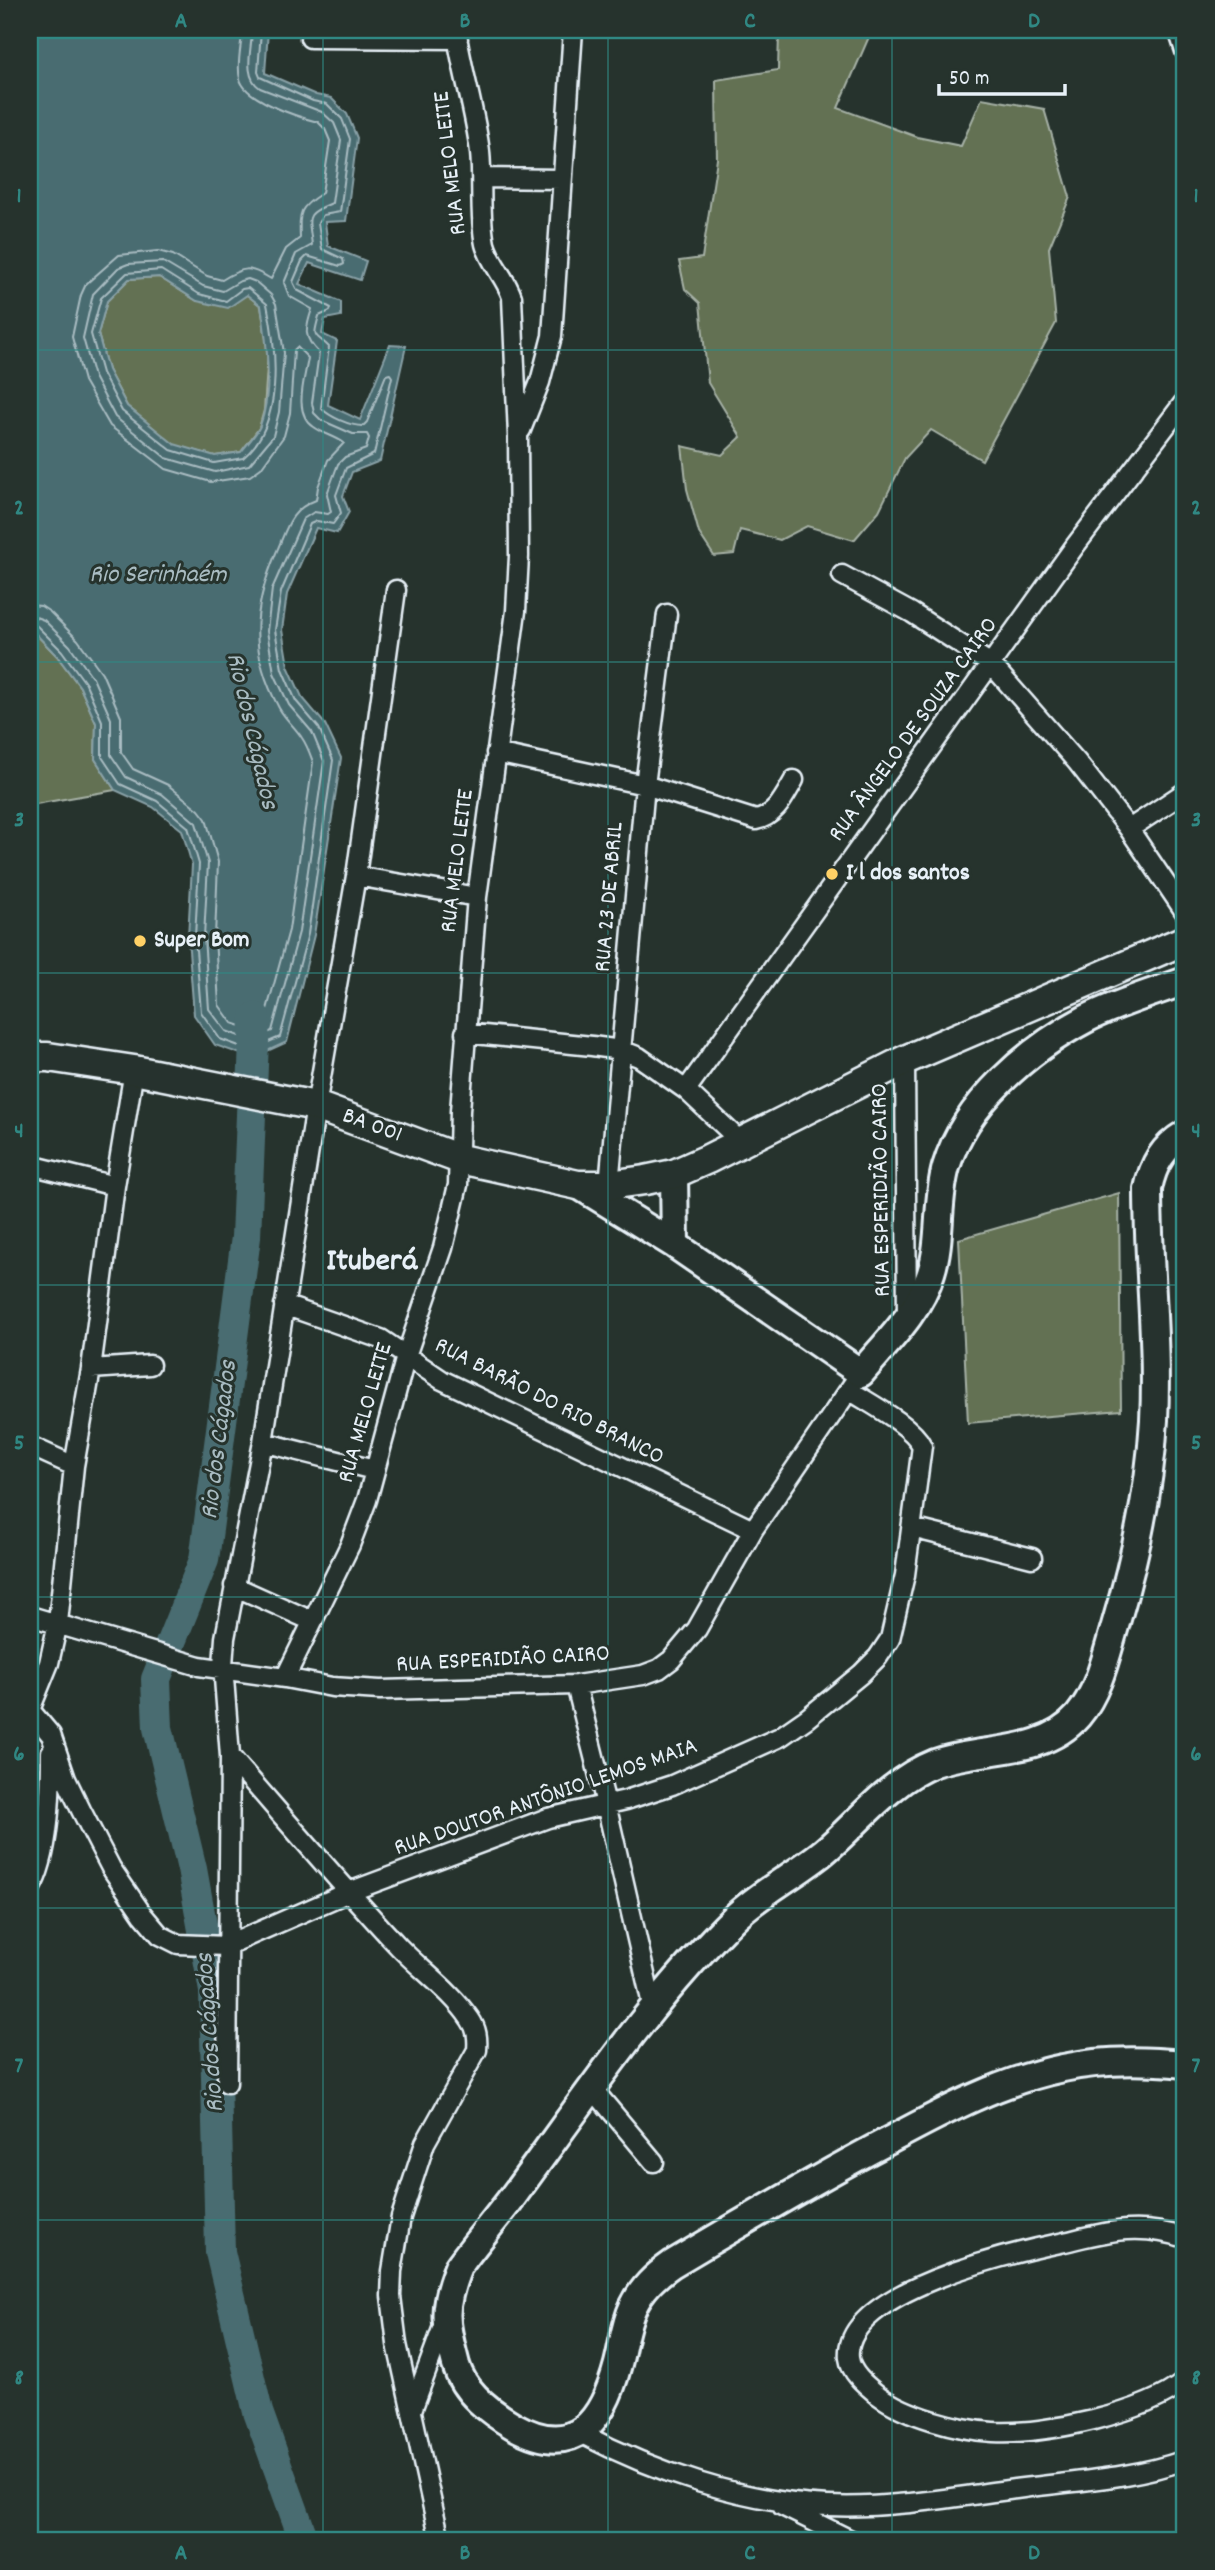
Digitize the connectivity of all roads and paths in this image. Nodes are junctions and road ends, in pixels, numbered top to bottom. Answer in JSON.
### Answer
{"nodes":[{"id":1,"x":573,"y":30,"type":"edge"},
{"id":2,"x":1178,"y":30,"type":"edge"},
{"id":3,"x":457,"y":34,"type":"edge"},
{"id":4,"x":310,"y":38,"type":"dead end"},
{"id":5,"x":1185,"y":51,"type":"edge"},
{"id":6,"x":483,"y":178,"type":"junction"},
{"id":7,"x":561,"y":179,"type":"junction"},
{"id":8,"x":1185,"y":401,"type":"edge"},
{"id":9,"x":518,"y":436,"type":"junction"},
{"id":10,"x":842,"y":575,"type":"dead end"},
{"id":11,"x":396,"y":590,"type":"dead end"},
{"id":12,"x":667,"y":614,"type":"dead end"},
{"id":13,"x":991,"y":664,"type":"junction"},
{"id":14,"x":496,"y":753,"type":"junction"},
{"id":15,"x":794,"y":780,"type":"dead end"},
{"id":16,"x":645,"y":785,"type":"junction"},
{"id":17,"x":1185,"y":792,"type":"edge"},
{"id":18,"x":1129,"y":829,"type":"junction"},
{"id":19,"x":356,"y":876,"type":"junction"},
{"id":20,"x":478,"y":897,"type":"junction"},
{"id":21,"x":1185,"y":912,"type":"edge"},
{"id":22,"x":1185,"y":940,"type":"edge"},
{"id":23,"x":1185,"y":981,"type":"edge"},
{"id":24,"x":465,"y":1033,"type":"junction"},
{"id":25,"x":621,"y":1050,"type":"junction"},
{"id":26,"x":30,"y":1057,"type":"edge"},
{"id":27,"x":905,"y":1060,"type":"junction"},
{"id":28,"x":134,"y":1070,"type":"junction"},
{"id":29,"x":686,"y":1090,"type":"junction"},
{"id":30,"x":310,"y":1104,"type":"junction"},
{"id":31,"x":1185,"y":1134,"type":"edge"},
{"id":32,"x":741,"y":1142,"type":"junction"},
{"id":33,"x":460,"y":1159,"type":"junction"},
{"id":34,"x":30,"y":1165,"type":"edge"},
{"id":35,"x":674,"y":1174,"type":"junction"},
{"id":36,"x":578,"y":1185,"type":"junction"},
{"id":37,"x":609,"y":1185,"type":"junction"},
{"id":38,"x":115,"y":1186,"type":"junction"},
{"id":39,"x":675,"y":1245,"type":"junction"},
{"id":40,"x":284,"y":1305,"type":"junction"},
{"id":41,"x":907,"y":1319,"type":"junction"},
{"id":42,"x":407,"y":1356,"type":"junction"},
{"id":43,"x":150,"y":1365,"type":"dead end"},
{"id":44,"x":91,"y":1369,"type":"junction"},
{"id":45,"x":855,"y":1381,"type":"junction"},
{"id":46,"x":263,"y":1442,"type":"junction"},
{"id":47,"x":30,"y":1446,"type":"edge"},
{"id":48,"x":74,"y":1466,"type":"junction"},
{"id":49,"x":374,"y":1470,"type":"junction"},
{"id":50,"x":912,"y":1528,"type":"junction"},
{"id":51,"x":753,"y":1530,"type":"junction"},
{"id":52,"x":1032,"y":1558,"type":"dead end"},
{"id":53,"x":234,"y":1587,"type":"junction"},
{"id":54,"x":30,"y":1616,"type":"edge"},
{"id":55,"x":313,"y":1621,"type":"junction"},
{"id":56,"x":66,"y":1625,"type":"junction"},
{"id":57,"x":223,"y":1671,"type":"junction"},
{"id":58,"x":285,"y":1678,"type":"junction"},
{"id":59,"x":576,"y":1685,"type":"junction"},
{"id":60,"x":30,"y":1710,"type":"edge"},
{"id":61,"x":51,"y":1735,"type":"junction"},
{"id":62,"x":230,"y":1756,"type":"junction"},
{"id":63,"x":606,"y":1804,"type":"junction"},
{"id":64,"x":30,"y":1889,"type":"edge"},
{"id":65,"x":349,"y":1892,"type":"junction"},
{"id":66,"x":222,"y":1945,"type":"junction"},
{"id":67,"x":653,"y":2009,"type":"junction"},
{"id":68,"x":1185,"y":2064,"type":"edge"},
{"id":69,"x":227,"y":2083,"type":"dead end"},
{"id":70,"x":592,"y":2088,"type":"junction"},
{"id":71,"x":654,"y":2162,"type":"dead end"},
{"id":72,"x":1185,"y":2238,"type":"edge"},
{"id":73,"x":444,"y":2321,"type":"junction"},
{"id":74,"x":1185,"y":2381,"type":"edge"},
{"id":75,"x":412,"y":2410,"type":"junction"},
{"id":76,"x":580,"y":2433,"type":"junction"},
{"id":77,"x":1185,"y":2460,"type":"edge"},
{"id":78,"x":772,"y":2501,"type":"junction"},
{"id":79,"x":440,"y":2540,"type":"edge"},
{"id":80,"x":851,"y":2540,"type":"edge"}],
"edges":[{"from":1,"to":7,"type":"street"},
{"from":2,"to":5,"type":"street"},
{"from":3,"to":4,"type":"street"},
{"from":3,"to":6,"type":"street","name":"RUA MELO LEITE"},
{"from":6,"to":7,"type":"street"},
{"from":6,"to":9,"type":"street","name":"RUA MELO LEITE"},
{"from":7,"to":9,"type":"street"},
{"from":8,"to":13,"type":"street","name":"RUA ÂNGELO DE SOUZA CAIRO"},
{"from":9,"to":14,"type":"street","name":"RUA MELO LEITE"},
{"from":10,"to":13,"type":"street"},
{"from":11,"to":19,"type":"street"},
{"from":12,"to":16,"type":"street","name":"RUA 23 DE ABRIL"},
{"from":13,"to":18,"type":"street"},
{"from":13,"to":29,"type":"street","name":"RUA ÂNGELO DE SOUZA CAIRO"},
{"from":14,"to":16,"type":"street"},
{"from":14,"to":20,"type":"street","name":"RUA MELO LEITE"},
{"from":15,"to":16,"type":"street"},
{"from":16,"to":25,"type":"street","name":"RUA 23 DE ABRIL"},
{"from":17,"to":18,"type":"street"},
{"from":18,"to":21,"type":"street"},
{"from":19,"to":20,"type":"street"},
{"from":19,"to":30,"type":"street"},
{"from":20,"to":24,"type":"street","name":"RUA MELO LEITE"},
{"from":22,"to":27,"type":"main road","name":"BA 001"},
{"from":23,"to":41,"type":"main road"},
{"from":24,"to":25,"type":"street"},
{"from":24,"to":33,"type":"street","name":"RUA MELO LEITE"},
{"from":25,"to":29,"type":"street"},
{"from":25,"to":37,"type":"street","name":"RUA 23 DE ABRIL"},
{"from":26,"to":28,"type":"main road","name":"BA 001"},
{"from":27,"to":32,"type":"main road","name":"BA 001"},
{"from":27,"to":41,"type":"street","name":"RUA ESPERIDIÃO CAIRO"},
{"from":28,"to":30,"type":"main road","name":"BA 001"},
{"from":28,"to":38,"type":"street"},
{"from":29,"to":32,"type":"street"},
{"from":30,"to":33,"type":"main road","name":"BA 001"},
{"from":30,"to":40,"type":"street"},
{"from":31,"to":67,"type":"main road"},
{"from":32,"to":35,"type":"main road","name":"BA 001"},
{"from":33,"to":36,"type":"main road","name":"BA 001"},
{"from":33,"to":42,"type":"street","name":"RUA MELO LEITE"},
{"from":34,"to":38,"type":"street"},
{"from":35,"to":37,"type":"main road","name":"BA 001"},
{"from":35,"to":39,"type":"main road"},
{"from":36,"to":37,"type":"main road","name":"BA 001"},
{"from":36,"to":39,"type":"main road"},
{"from":38,"to":44,"type":"street"},
{"from":39,"to":45,"type":"main road"},
{"from":40,"to":42,"type":"street","name":"RUA BARÃO DO RIO BRANCO"},
{"from":40,"to":46,"type":"street"},
{"from":41,"to":45,"type":"main road"},
{"from":42,"to":49,"type":"street","name":"RUA MELO LEITE"},
{"from":42,"to":51,"type":"street","name":"RUA BARÃO DO RIO BRANCO"},
{"from":43,"to":44,"type":"street"},
{"from":44,"to":48,"type":"street"},
{"from":45,"to":50,"type":"street","name":"RUA DOUTOR ANTÔNIO LEMOS MAIA"},
{"from":45,"to":51,"type":"street","name":"RUA ESPERIDIÃO CAIRO"},
{"from":46,"to":49,"type":"street"},
{"from":46,"to":53,"type":"street"},
{"from":47,"to":48,"type":"street"},
{"from":48,"to":56,"type":"street"},
{"from":49,"to":55,"type":"street","name":"RUA MELO LEITE"},
{"from":50,"to":52,"type":"street"},
{"from":50,"to":63,"type":"street","name":"RUA DOUTOR ANTÔNIO LEMOS MAIA"},
{"from":51,"to":59,"type":"street","name":"RUA ESPERIDIÃO CAIRO"},
{"from":53,"to":55,"type":"street"},
{"from":53,"to":57,"type":"street"},
{"from":54,"to":56,"type":"street"},
{"from":55,"to":58,"type":"street","name":"RUA MELO LEITE"},
{"from":56,"to":57,"type":"street","name":"RUA ESPERIDIÃO CAIRO"},
{"from":56,"to":60,"type":"street"},
{"from":57,"to":58,"type":"street","name":"RUA ESPERIDIÃO CAIRO"},
{"from":57,"to":62,"type":"street"},
{"from":58,"to":59,"type":"street","name":"RUA ESPERIDIÃO CAIRO"},
{"from":59,"to":63,"type":"street"},
{"from":60,"to":61,"type":"street"},
{"from":61,"to":64,"type":"street"},
{"from":61,"to":66,"type":"street"},
{"from":62,"to":65,"type":"street"},
{"from":62,"to":66,"type":"street"},
{"from":63,"to":65,"type":"street","name":"RUA DOUTOR ANTÔNIO LEMOS MAIA"},
{"from":63,"to":67,"type":"street"},
{"from":65,"to":66,"type":"street","name":"RUA DOUTOR ANTÔNIO LEMOS MAIA"},
{"from":65,"to":75,"type":"street"},
{"from":66,"to":69,"type":"street"},
{"from":67,"to":70,"type":"main road"},
{"from":68,"to":76,"type":"main road"},
{"from":70,"to":71,"type":"street"},
{"from":70,"to":73,"type":"main road"},
{"from":72,"to":74,"type":"street"},
{"from":73,"to":75,"type":"street"},
{"from":73,"to":76,"type":"main road"},
{"from":75,"to":79,"type":"street"},
{"from":76,"to":78,"type":"street"},
{"from":77,"to":78,"type":"street"},
{"from":78,"to":80,"type":"street"}]}
